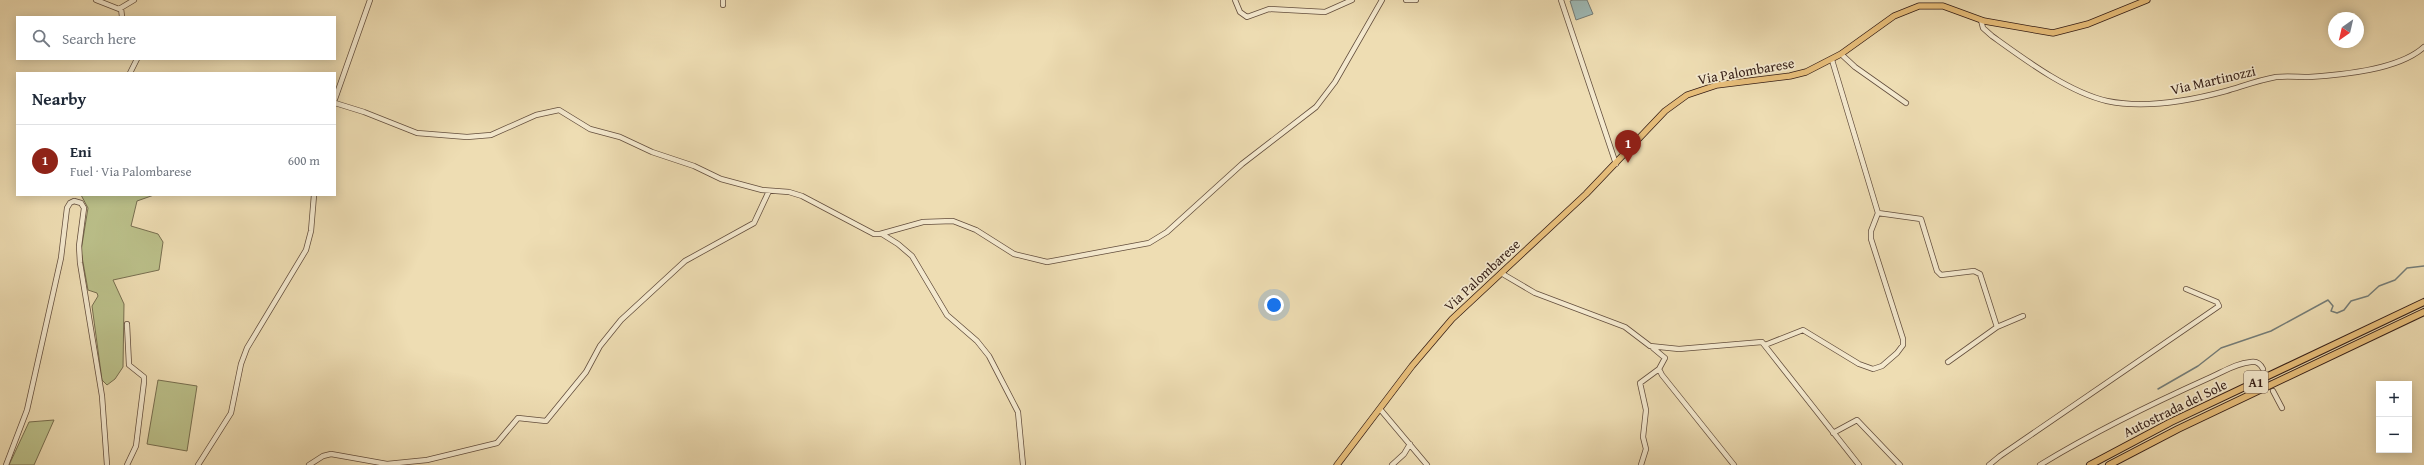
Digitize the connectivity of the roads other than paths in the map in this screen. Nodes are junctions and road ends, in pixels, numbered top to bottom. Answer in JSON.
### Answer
{"nodes":[{"id":1,"x":96,"y":0,"type":"edge"},
{"id":2,"x":134,"y":0,"type":"edge"},
{"id":3,"x":370,"y":0,"type":"edge"},
{"id":4,"x":1235,"y":0,"type":"edge"},
{"id":5,"x":1352,"y":0,"type":"edge"},
{"id":6,"x":1382,"y":0,"type":"edge"},
{"id":7,"x":1406,"y":0,"type":"edge"},
{"id":8,"x":1416,"y":0,"type":"edge"},
{"id":9,"x":1561,"y":0,"type":"edge"},
{"id":10,"x":2147,"y":0,"type":"edge"},
{"id":11,"x":121,"y":8,"type":"junction"},
{"id":12,"x":122,"y":16,"type":"edge"},
{"id":13,"x":1981,"y":20,"type":"junction"},
{"id":14,"x":2424,"y":48,"type":"edge"},
{"id":15,"x":1841,"y":54,"type":"junction"},
{"id":16,"x":136,"y":60,"type":"edge"},
{"id":17,"x":1832,"y":60,"type":"junction"},
{"id":18,"x":130,"y":72,"type":"edge"},
{"id":19,"x":336,"y":96,"type":"edge"},
{"id":20,"x":336,"y":103,"type":"edge"},
{"id":21,"x":1906,"y":103,"type":"dead end"},
{"id":22,"x":1616,"y":164,"type":"junction"},
{"id":23,"x":769,"y":191,"type":"junction"},
{"id":24,"x":314,"y":196,"type":"edge"},
{"id":25,"x":1878,"y":213,"type":"junction"},
{"id":26,"x":882,"y":234,"type":"junction"},
{"id":27,"x":1501,"y":273,"type":"junction"},
{"id":28,"x":2186,"y":289,"type":"dead end"},
{"id":29,"x":2424,"y":302,"type":"edge"},
{"id":30,"x":2424,"y":312,"type":"edge"},
{"id":31,"x":2023,"y":316,"type":"dead end"},
{"id":32,"x":127,"y":324,"type":"dead end"},
{"id":33,"x":1998,"y":327,"type":"junction"},
{"id":34,"x":1765,"y":345,"type":"junction"},
{"id":35,"x":1650,"y":346,"type":"junction"},
{"id":36,"x":1948,"y":362,"type":"dead end"},
{"id":37,"x":1659,"y":369,"type":"junction"},
{"id":38,"x":2263,"y":370,"type":"tunnel mouth"},
{"id":39,"x":2274,"y":391,"type":"tunnel mouth"},
{"id":40,"x":2282,"y":408,"type":"dead end"},
{"id":41,"x":1380,"y":409,"type":"junction"},
{"id":42,"x":1834,"y":433,"type":"junction"},
{"id":43,"x":1410,"y":444,"type":"junction"},
{"id":44,"x":6,"y":465,"type":"edge"},
{"id":45,"x":106,"y":465,"type":"edge"},
{"id":46,"x":127,"y":465,"type":"edge"},
{"id":47,"x":198,"y":465,"type":"edge"},
{"id":48,"x":310,"y":465,"type":"edge"},
{"id":49,"x":1023,"y":465,"type":"edge"},
{"id":50,"x":1337,"y":465,"type":"edge"},
{"id":51,"x":1392,"y":465,"type":"edge"},
{"id":52,"x":1427,"y":465,"type":"edge"},
{"id":53,"x":1641,"y":465,"type":"edge"},
{"id":54,"x":1734,"y":465,"type":"edge"},
{"id":55,"x":1859,"y":465,"type":"edge"},
{"id":56,"x":1900,"y":465,"type":"edge"},
{"id":57,"x":1989,"y":465,"type":"edge"},
{"id":58,"x":2040,"y":465,"type":"edge"},
{"id":59,"x":2090,"y":465,"type":"edge"},
{"id":60,"x":2109,"y":465,"type":"edge"}],
"edges":[{"from":1,"to":11,"type":"street"},
{"from":2,"to":11,"type":"street"},
{"from":3,"to":19,"type":"street"},
{"from":4,"to":5,"type":"street"},
{"from":6,"to":26,"type":"street"},
{"from":7,"to":8,"type":"street"},
{"from":9,"to":22,"type":"street"},
{"from":10,"to":13,"type":"main road","name":"Via Palombarese"},
{"from":11,"to":12,"type":"street"},
{"from":13,"to":14,"type":"street","name":"Via Martinozzi"},
{"from":13,"to":15,"type":"main road","name":"Via Palombarese"},
{"from":15,"to":17,"type":"main road","name":"Via Palombarese"},
{"from":15,"to":21,"type":"street"},
{"from":16,"to":18,"type":"street"},
{"from":17,"to":22,"type":"main road","name":"Via Palombarese"},
{"from":17,"to":25,"type":"street"},
{"from":20,"to":23,"type":"street"},
{"from":22,"to":27,"type":"main road","name":"Via Palombarese"},
{"from":23,"to":26,"type":"street"},
{"from":23,"to":48,"type":"street"},
{"from":24,"to":47,"type":"street"},
{"from":25,"to":33,"type":"street"},
{"from":25,"to":34,"type":"street"},
{"from":26,"to":49,"type":"street"},
{"from":27,"to":35,"type":"street"},
{"from":27,"to":41,"type":"main road","name":"Via Palombarese"},
{"from":28,"to":57,"type":"street"},
{"from":29,"to":59,"type":"highway","name":"Autostrada del Sole","number":"A1"},
{"from":30,"to":60,"type":"highway","name":"Autostrada del Sole","number":"A1"},
{"from":31,"to":33,"type":"street"},
{"from":32,"to":46,"type":"street"},
{"from":33,"to":36,"type":"street"},
{"from":34,"to":35,"type":"street"},
{"from":34,"to":42,"type":"street"},
{"from":35,"to":37,"type":"street"},
{"from":37,"to":53,"type":"street"},
{"from":37,"to":54,"type":"street"},
{"from":38,"to":58,"type":"street"},
{"from":39,"to":40,"type":"street"},
{"from":41,"to":43,"type":"street"},
{"from":41,"to":50,"type":"main road","name":"Via Palombarese"},
{"from":42,"to":55,"type":"street"},
{"from":42,"to":56,"type":"street"},
{"from":43,"to":51,"type":"street"},
{"from":43,"to":52,"type":"street"},
{"from":44,"to":45,"type":"street"}]}
